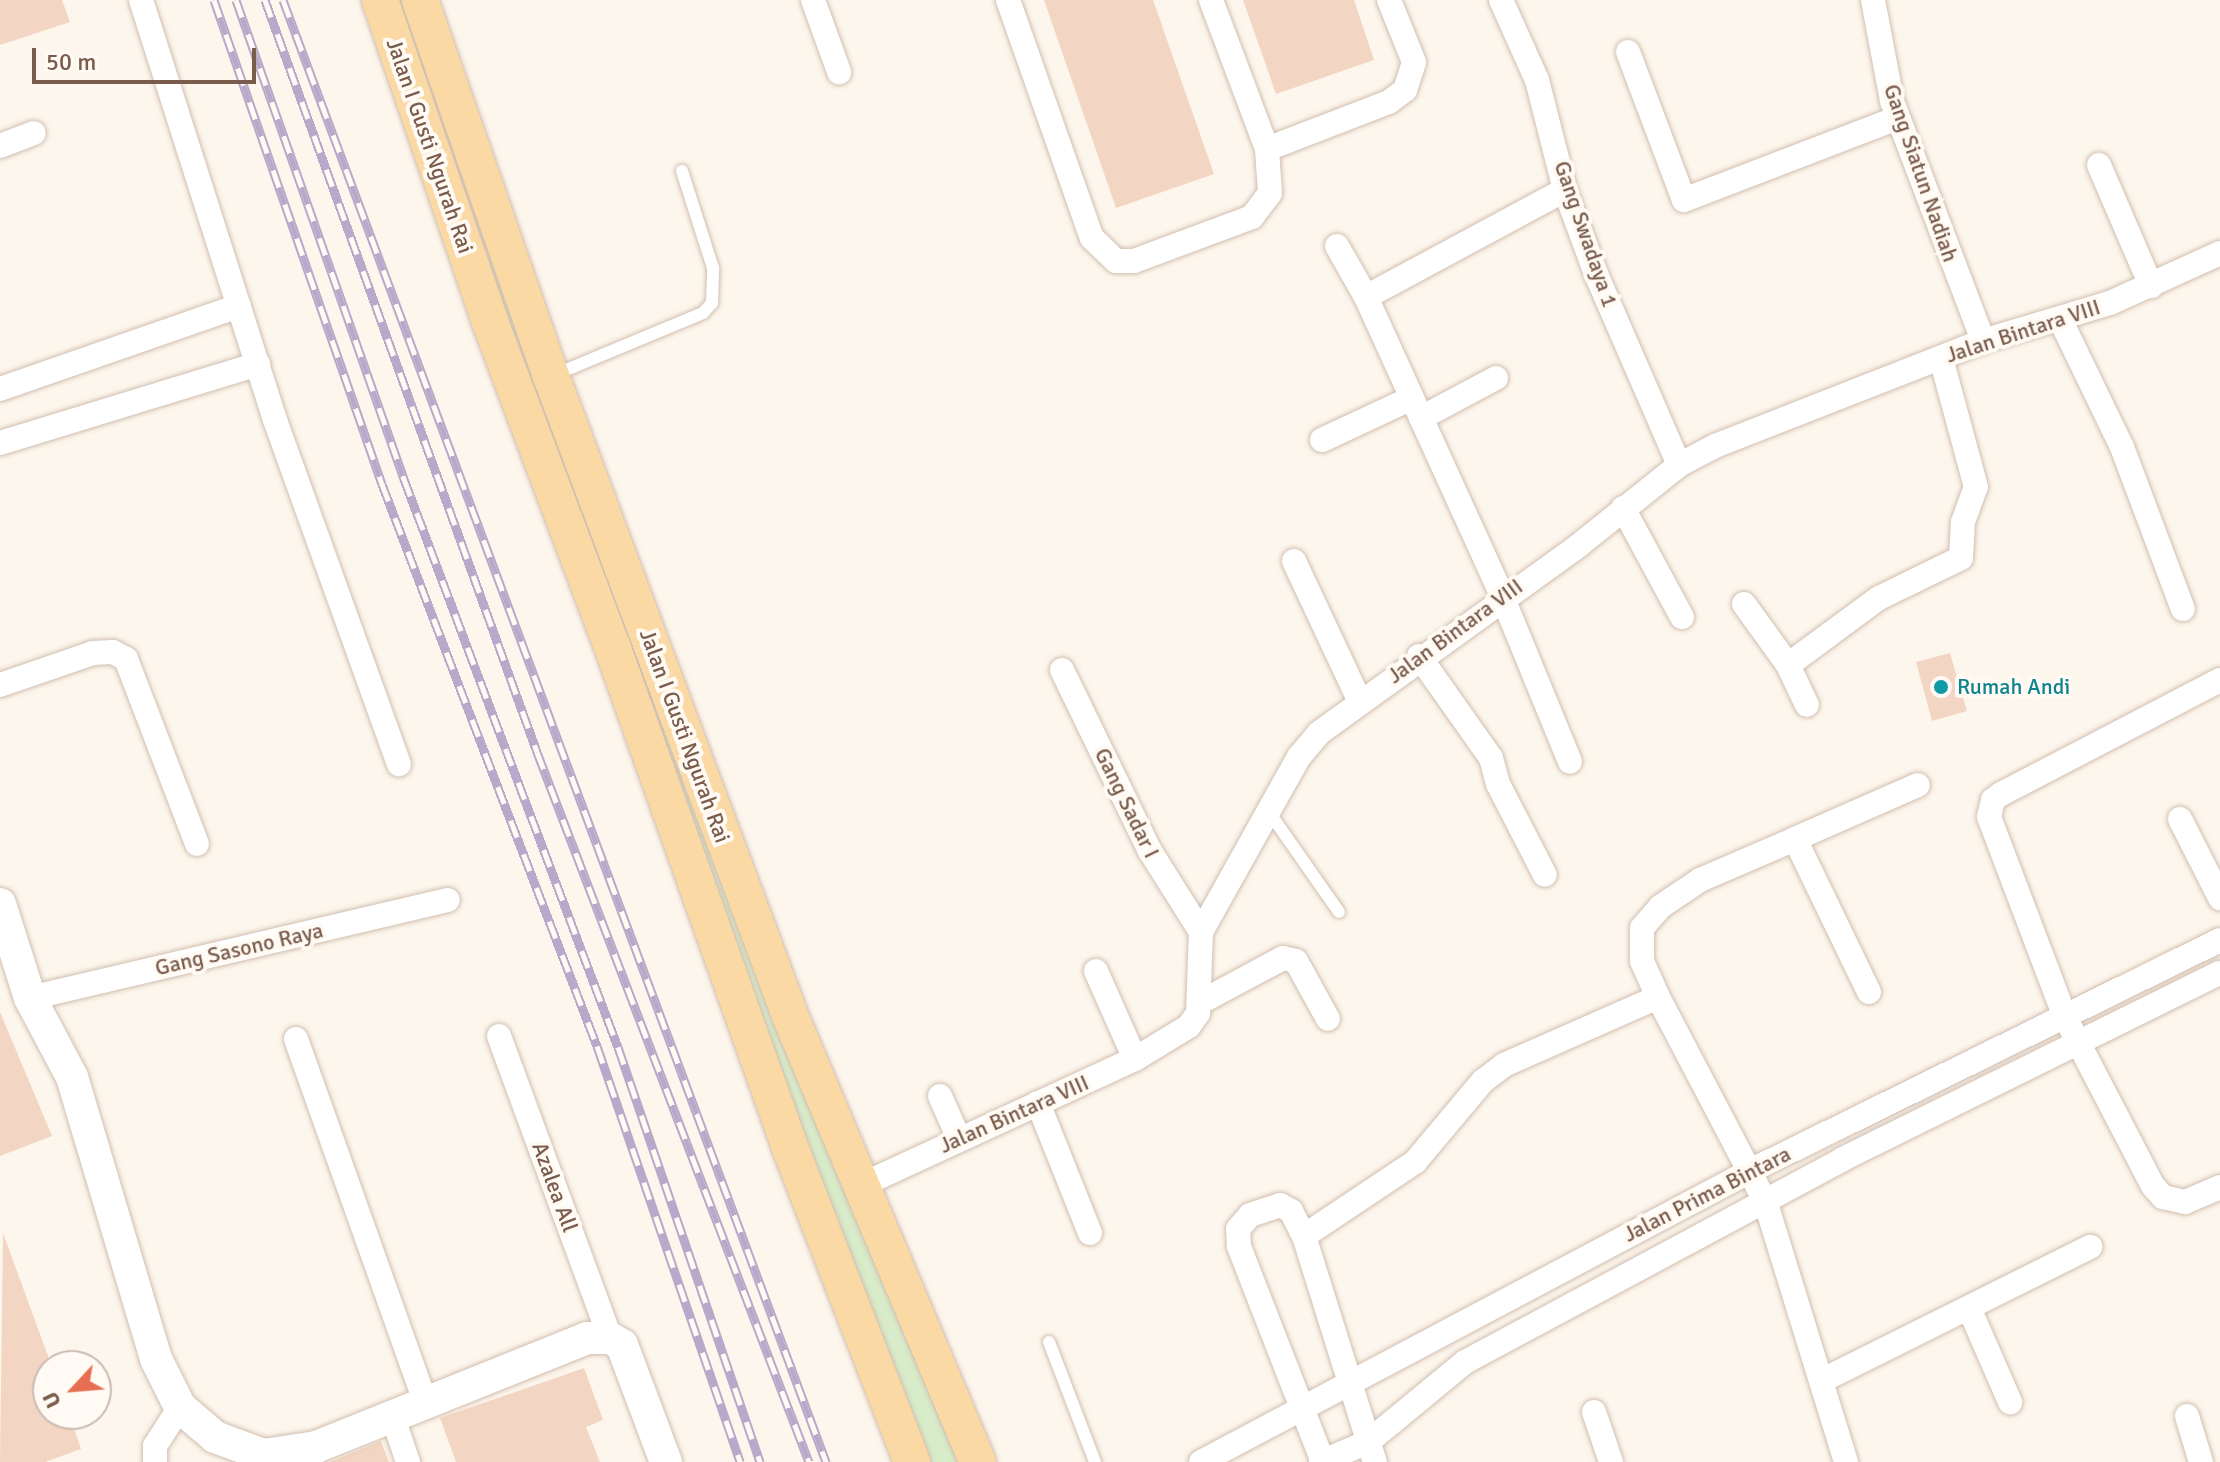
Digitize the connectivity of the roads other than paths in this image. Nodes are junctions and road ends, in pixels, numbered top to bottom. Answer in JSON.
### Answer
{"nodes":[{"id":1,"x":141,"y":0,"type":"edge"},
{"id":2,"x":380,"y":0,"type":"edge"},
{"id":3,"x":420,"y":0,"type":"edge"},
{"id":4,"x":813,"y":0,"type":"edge"},
{"id":5,"x":1008,"y":0,"type":"edge"},
{"id":6,"x":1211,"y":0,"type":"edge"},
{"id":7,"x":1389,"y":0,"type":"edge"},
{"id":8,"x":1501,"y":0,"type":"edge"},
{"id":9,"x":1873,"y":0,"type":"edge"},
{"id":10,"x":1628,"y":52,"type":"dead end"},
{"id":11,"x":839,"y":72,"type":"dead end"},
{"id":12,"x":1898,"y":118,"type":"junction"},
{"id":13,"x":34,"y":133,"type":"dead end"},
{"id":14,"x":0,"y":146,"type":"edge"},
{"id":15,"x":1267,"y":149,"type":"junction"},
{"id":16,"x":2099,"y":165,"type":"dead end"},
{"id":17,"x":682,"y":171,"type":"dead end"},
{"id":18,"x":1565,"y":190,"type":"junction"},
{"id":19,"x":1337,"y":246,"type":"dead end"},
{"id":20,"x":2220,"y":253,"type":"edge"},
{"id":21,"x":2151,"y":286,"type":"junction"},
{"id":22,"x":1366,"y":297,"type":"junction"},
{"id":23,"x":239,"y":306,"type":"junction"},
{"id":24,"x":2061,"y":321,"type":"junction"},
{"id":25,"x":1983,"y":341,"type":"junction"},
{"id":26,"x":1941,"y":358,"type":"junction"},
{"id":27,"x":258,"y":364,"type":"junction"},
{"id":28,"x":551,"y":376,"type":"junction"},
{"id":29,"x":1496,"y":378,"type":"dead end"},
{"id":30,"x":0,"y":389,"type":"edge"},
{"id":31,"x":1416,"y":408,"type":"junction"},
{"id":32,"x":1322,"y":440,"type":"dead end"},
{"id":33,"x":0,"y":443,"type":"edge"},
{"id":34,"x":1679,"y":465,"type":"junction"},
{"id":35,"x":1623,"y":508,"type":"junction"},
{"id":36,"x":1294,"y":561,"type":"dead end"},
{"id":37,"x":1502,"y":596,"type":"junction"},
{"id":38,"x":1744,"y":604,"type":"dead end"},
{"id":39,"x":2183,"y":609,"type":"dead end"},
{"id":40,"x":1682,"y":617,"type":"dead end"},
{"id":41,"x":1419,"y":656,"type":"junction"},
{"id":42,"x":1788,"y":665,"type":"junction"},
{"id":43,"x":1062,"y":670,"type":"dead end"},
{"id":44,"x":2220,"y":680,"type":"edge"},
{"id":45,"x":0,"y":685,"type":"edge"},
{"id":46,"x":1359,"y":700,"type":"junction"},
{"id":47,"x":1807,"y":705,"type":"dead end"},
{"id":48,"x":1570,"y":762,"type":"dead end"},
{"id":49,"x":399,"y":764,"type":"dead end"},
{"id":50,"x":1918,"y":785,"type":"dead end"},
{"id":51,"x":1269,"y":812,"type":"junction"},
{"id":52,"x":2180,"y":819,"type":"dead end"},
{"id":53,"x":1795,"y":839,"type":"junction"},
{"id":54,"x":197,"y":844,"type":"dead end"},
{"id":55,"x":1545,"y":875,"type":"dead end"},
{"id":56,"x":2220,"y":898,"type":"edge"},
{"id":57,"x":448,"y":900,"type":"dead end"},
{"id":58,"x":0,"y":904,"type":"edge"},
{"id":59,"x":1339,"y":912,"type":"dead end"},
{"id":60,"x":1201,"y":932,"type":"junction"},
{"id":61,"x":2220,"y":940,"type":"edge"},
{"id":62,"x":1096,"y":971,"type":"dead end"},
{"id":63,"x":2220,"y":973,"type":"edge"},
{"id":64,"x":1869,"y":992,"type":"dead end"},
{"id":65,"x":1658,"y":997,"type":"junction"},
{"id":66,"x":30,"y":998,"type":"junction"},
{"id":67,"x":1199,"y":1003,"type":"junction"},
{"id":68,"x":2065,"y":1017,"type":"junction"},
{"id":69,"x":1328,"y":1019,"type":"dead end"},
{"id":70,"x":499,"y":1036,"type":"dead end"},
{"id":71,"x":296,"y":1039,"type":"dead end"},
{"id":72,"x":2078,"y":1045,"type":"junction"},
{"id":73,"x":1135,"y":1059,"type":"junction"},
{"id":74,"x":940,"y":1096,"type":"dead end"},
{"id":75,"x":1038,"y":1103,"type":"junction"},
{"id":76,"x":959,"y":1139,"type":"junction"},
{"id":77,"x":1752,"y":1170,"type":"junction"},
{"id":78,"x":864,"y":1184,"type":"junction"},
{"id":79,"x":2220,"y":1187,"type":"edge"},
{"id":80,"x":1765,"y":1201,"type":"junction"},
{"id":81,"x":1090,"y":1233,"type":"dead end"},
{"id":82,"x":1304,"y":1236,"type":"junction"},
{"id":83,"x":2090,"y":1247,"type":"dead end"},
{"id":84,"x":1969,"y":1308,"type":"junction"},
{"id":85,"x":610,"y":1338,"type":"junction"},
{"id":86,"x":1049,"y":1342,"type":"dead end"},
{"id":87,"x":1821,"y":1381,"type":"junction"},
{"id":88,"x":1348,"y":1388,"type":"junction"},
{"id":89,"x":425,"y":1401,"type":"junction"},
{"id":90,"x":2010,"y":1402,"type":"dead end"},
{"id":91,"x":180,"y":1407,"type":"junction"},
{"id":92,"x":1303,"y":1409,"type":"junction"},
{"id":93,"x":1594,"y":1412,"type":"dead end"},
{"id":94,"x":392,"y":1415,"type":"junction"},
{"id":95,"x":2187,"y":1416,"type":"dead end"},
{"id":96,"x":1372,"y":1452,"type":"edge"},
{"id":97,"x":155,"y":1462,"type":"edge"},
{"id":98,"x":408,"y":1462,"type":"edge"},
{"id":99,"x":666,"y":1462,"type":"edge"},
{"id":100,"x":912,"y":1462,"type":"edge"},
{"id":101,"x":978,"y":1462,"type":"edge"},
{"id":102,"x":1095,"y":1462,"type":"edge"},
{"id":103,"x":1201,"y":1462,"type":"edge"},
{"id":104,"x":1322,"y":1462,"type":"edge"},
{"id":105,"x":1611,"y":1462,"type":"edge"},
{"id":106,"x":1846,"y":1462,"type":"edge"},
{"id":107,"x":2201,"y":1462,"type":"edge"}],
"edges":[{"from":1,"to":23,"type":"street"},
{"from":2,"to":100,"type":"main road","name":"Jalan I Gusti Ngurah Rai"},
{"from":3,"to":28,"type":"main road","name":"Jalan I Gusti Ngurah Rai"},
{"from":4,"to":11,"type":"street"},
{"from":5,"to":15,"type":"street"},
{"from":6,"to":15,"type":"street"},
{"from":7,"to":15,"type":"street"},
{"from":8,"to":18,"type":"street","name":"Gang Swadaya 1"},
{"from":9,"to":12,"type":"street","name":"Gang Siatun Nadiah"},
{"from":10,"to":12,"type":"street"},
{"from":12,"to":25,"type":"street","name":"Gang Siatun Nadiah"},
{"from":13,"to":14,"type":"street"},
{"from":16,"to":21,"type":"street"},
{"from":17,"to":28,"type":"lane"},
{"from":18,"to":22,"type":"street"},
{"from":18,"to":34,"type":"street","name":"Gang Swadaya 1"},
{"from":19,"to":22,"type":"street"},
{"from":20,"to":21,"type":"street","name":"Jalan Bintara VIII"},
{"from":21,"to":24,"type":"street","name":"Jalan Bintara VIII"},
{"from":22,"to":31,"type":"street"},
{"from":23,"to":27,"type":"street"},
{"from":23,"to":30,"type":"street"},
{"from":24,"to":25,"type":"street","name":"Jalan Bintara VIII"},
{"from":24,"to":39,"type":"street"},
{"from":25,"to":26,"type":"street","name":"Jalan Bintara VIII"},
{"from":26,"to":34,"type":"street","name":"Jalan Bintara VIII"},
{"from":26,"to":42,"type":"street"},
{"from":27,"to":33,"type":"street"},
{"from":27,"to":49,"type":"street"},
{"from":28,"to":78,"type":"main road","name":"Jalan I Gusti Ngurah Rai"},
{"from":29,"to":31,"type":"street"},
{"from":31,"to":32,"type":"street"},
{"from":31,"to":37,"type":"street"},
{"from":34,"to":35,"type":"street","name":"Jalan Bintara VIII"},
{"from":35,"to":37,"type":"street","name":"Jalan Bintara VIII"},
{"from":35,"to":40,"type":"street"},
{"from":36,"to":46,"type":"street"},
{"from":37,"to":41,"type":"street","name":"Jalan Bintara VIII"},
{"from":37,"to":48,"type":"street"},
{"from":38,"to":42,"type":"street"},
{"from":41,"to":46,"type":"street","name":"Jalan Bintara VIII"},
{"from":41,"to":55,"type":"street"},
{"from":42,"to":47,"type":"street"},
{"from":43,"to":60,"type":"street","name":"Gang Sadar I"},
{"from":44,"to":68,"type":"street"},
{"from":45,"to":54,"type":"street"},
{"from":46,"to":51,"type":"street","name":"Jalan Bintara VIII"},
{"from":50,"to":53,"type":"street"},
{"from":51,"to":59,"type":"lane"},
{"from":51,"to":60,"type":"street","name":"Jalan Bintara VIII"},
{"from":52,"to":56,"type":"street"},
{"from":53,"to":64,"type":"street"},
{"from":53,"to":65,"type":"street"},
{"from":57,"to":66,"type":"street","name":"Gang Sasono Raya"},
{"from":58,"to":66,"type":"street"},
{"from":60,"to":67,"type":"street","name":"Jalan Bintara VIII"},
{"from":61,"to":68,"type":"street","name":"Jalan Prima Bintara"},
{"from":62,"to":73,"type":"street"},
{"from":63,"to":72,"type":"street","name":"Jalan Prima Bintara"},
{"from":65,"to":77,"type":"street"},
{"from":65,"to":82,"type":"street"},
{"from":66,"to":91,"type":"street"},
{"from":67,"to":69,"type":"street"},
{"from":67,"to":73,"type":"street","name":"Jalan Bintara VIII"},
{"from":68,"to":72,"type":"street"},
{"from":68,"to":77,"type":"street","name":"Jalan Prima Bintara"},
{"from":70,"to":85,"type":"street","name":"Azalea All"},
{"from":71,"to":89,"type":"street"},
{"from":72,"to":79,"type":"street"},
{"from":72,"to":80,"type":"street","name":"Jalan Prima Bintara"},
{"from":73,"to":75,"type":"street","name":"Jalan Bintara VIII"},
{"from":74,"to":76,"type":"street"},
{"from":75,"to":76,"type":"street","name":"Jalan Bintara VIII"},
{"from":75,"to":81,"type":"street"},
{"from":76,"to":78,"type":"street","name":"Jalan Bintara VIII"},
{"from":77,"to":80,"type":"street"},
{"from":77,"to":88,"type":"street","name":"Jalan Prima Bintara"},
{"from":78,"to":101,"type":"main road","name":"Jalan I Gusti Ngurah Rai"},
{"from":80,"to":87,"type":"street"},
{"from":80,"to":96,"type":"street","name":"Jalan Prima Bintara"},
{"from":82,"to":88,"type":"street"},
{"from":82,"to":92,"type":"street"},
{"from":83,"to":84,"type":"street"},
{"from":84,"to":87,"type":"street"},
{"from":84,"to":90,"type":"street"},
{"from":85,"to":89,"type":"street"},
{"from":85,"to":99,"type":"street"},
{"from":86,"to":102,"type":"lane"},
{"from":87,"to":106,"type":"street"},
{"from":88,"to":92,"type":"street","name":"Jalan Prima Bintara"},
{"from":88,"to":96,"type":"street"},
{"from":89,"to":94,"type":"street"},
{"from":91,"to":94,"type":"street"},
{"from":91,"to":97,"type":"street"},
{"from":92,"to":103,"type":"street","name":"Jalan Prima Bintara"},
{"from":92,"to":104,"type":"street"},
{"from":93,"to":105,"type":"street"},
{"from":94,"to":98,"type":"street"},
{"from":95,"to":107,"type":"street"},
{"from":96,"to":104,"type":"street","name":"Jalan Prima Bintara"}]}
